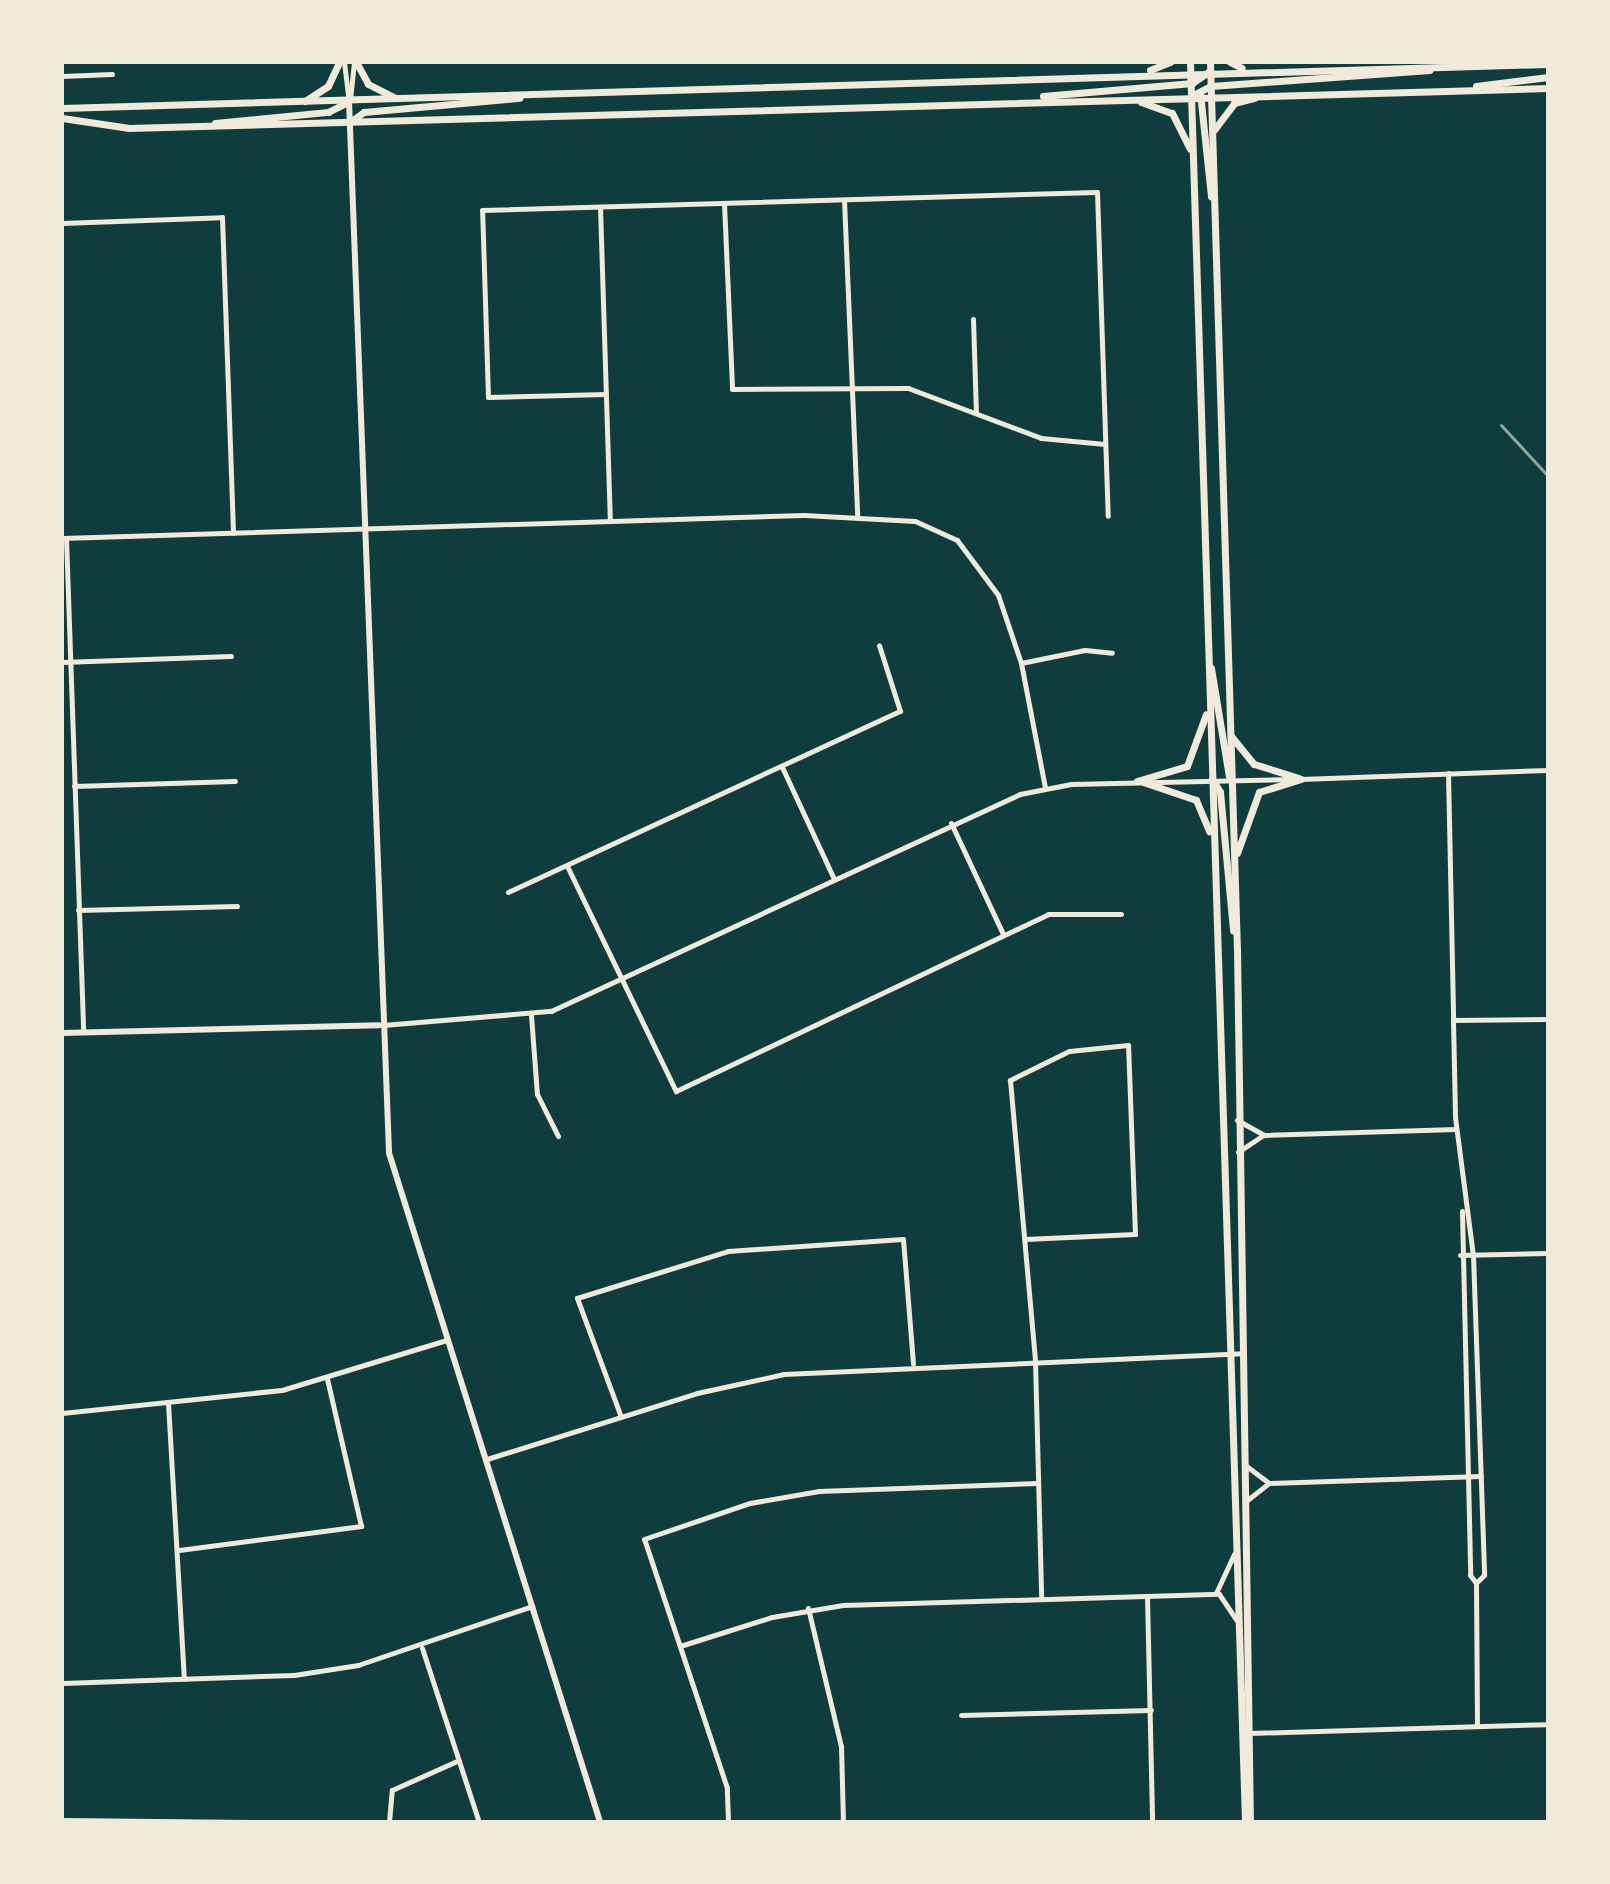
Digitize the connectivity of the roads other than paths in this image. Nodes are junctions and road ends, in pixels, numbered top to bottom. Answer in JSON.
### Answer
{"nodes":[{"id":1,"x":341,"y":62,"type":"edge"},
{"id":2,"x":355,"y":62,"type":"edge"},
{"id":3,"x":1170,"y":62,"type":"edge"},
{"id":4,"x":1190,"y":62,"type":"edge"},
{"id":5,"x":1230,"y":62,"type":"edge"},
{"id":6,"x":1548,"y":64,"type":"edge"},
{"id":7,"x":1459,"y":66,"type":"junction"},
{"id":8,"x":1248,"y":70,"type":"junction"},
{"id":9,"x":1141,"y":73,"type":"junction"},
{"id":10,"x":1191,"y":73,"type":"junction"},
{"id":11,"x":112,"y":74,"type":"dead end"},
{"id":12,"x":62,"y":76,"type":"edge"},
{"id":13,"x":1548,"y":77,"type":"edge"},
{"id":14,"x":1202,"y":80,"type":"edge"},
{"id":15,"x":1548,"y":88,"type":"edge"},
{"id":16,"x":1430,"y":91,"type":"junction"},
{"id":17,"x":1267,"y":94,"type":"junction"},
{"id":18,"x":1212,"y":95,"type":"junction"},
{"id":19,"x":527,"y":96,"type":"junction"},
{"id":20,"x":397,"y":99,"type":"junction"},
{"id":21,"x":1111,"y":99,"type":"junction"},
{"id":22,"x":349,"y":101,"type":"junction"},
{"id":23,"x":304,"y":102,"type":"junction"},
{"id":24,"x":989,"y":103,"type":"junction"},
{"id":25,"x":62,"y":108,"type":"edge"},
{"id":26,"x":62,"y":118,"type":"edge"},
{"id":27,"x":350,"y":122,"type":"junction"},
{"id":28,"x":202,"y":127,"type":"junction"},
{"id":29,"x":1213,"y":132,"type":"junction"},
{"id":30,"x":1194,"y":161,"type":"junction"},
{"id":31,"x":844,"y":200,"type":"junction"},
{"id":32,"x":724,"y":203,"type":"junction"},
{"id":33,"x":600,"y":207,"type":"junction"},
{"id":34,"x":62,"y":223,"type":"edge"},
{"id":35,"x":1215,"y":230,"type":"junction"},
{"id":36,"x":973,"y":319,"type":"dead end"},
{"id":37,"x":852,"y":387,"type":"junction"},
{"id":38,"x":606,"y":394,"type":"junction"},
{"id":39,"x":976,"y":412,"type":"junction"},
{"id":40,"x":1105,"y":444,"type":"junction"},
{"id":41,"x":857,"y":515,"type":"junction"},
{"id":42,"x":1108,"y":516,"type":"dead end"},
{"id":43,"x":610,"y":521,"type":"junction"},
{"id":44,"x":363,"y":529,"type":"junction"},
{"id":45,"x":233,"y":533,"type":"junction"},
{"id":46,"x":64,"y":538,"type":"edge"},
{"id":47,"x":1204,"y":626,"type":"junction"},
{"id":48,"x":879,"y":645,"type":"dead end"},
{"id":49,"x":1112,"y":653,"type":"dead end"},
{"id":50,"x":231,"y":656,"type":"dead end"},
{"id":51,"x":62,"y":662,"type":"edge"},
{"id":52,"x":70,"y":662,"type":"junction"},
{"id":53,"x":1021,"y":663,"type":"junction"},
{"id":54,"x":1209,"y":703,"type":"junction"},
{"id":55,"x":1230,"y":733,"type":"junction"},
{"id":56,"x":782,"y":767,"type":"junction"},
{"id":57,"x":1548,"y":770,"type":"edge"},
{"id":58,"x":1448,"y":773,"type":"junction"},
{"id":59,"x":1212,"y":779,"type":"junction"},
{"id":60,"x":1301,"y":779,"type":"junction"},
{"id":61,"x":1231,"y":780,"type":"junction"},
{"id":62,"x":235,"y":781,"type":"dead end"},
{"id":63,"x":1137,"y":781,"type":"junction"},
{"id":64,"x":74,"y":786,"type":"junction"},
{"id":65,"x":1045,"y":788,"type":"junction"},
{"id":66,"x":951,"y":823,"type":"junction"},
{"id":67,"x":1214,"y":852,"type":"junction"},
{"id":68,"x":568,"y":868,"type":"junction"},
{"id":69,"x":1235,"y":868,"type":"junction"},
{"id":70,"x":834,"y":879,"type":"junction"},
{"id":71,"x":508,"y":892,"type":"dead end"},
{"id":72,"x":237,"y":906,"type":"dead end"},
{"id":73,"x":78,"y":910,"type":"junction"},
{"id":74,"x":1121,"y":914,"type":"dead end"},
{"id":75,"x":1003,"y":934,"type":"junction"},
{"id":76,"x":1237,"y":949,"type":"junction"},
{"id":77,"x":624,"y":980,"type":"junction"},
{"id":78,"x":531,"y":1015,"type":"junction"},
{"id":79,"x":1548,"y":1019,"type":"edge"},
{"id":80,"x":1453,"y":1020,"type":"junction"},
{"id":81,"x":379,"y":1025,"type":"junction"},
{"id":82,"x":83,"y":1032,"type":"junction"},
{"id":83,"x":62,"y":1033,"type":"edge"},
{"id":84,"x":1236,"y":1120,"type":"junction"},
{"id":85,"x":1456,"y":1129,"type":"junction"},
{"id":86,"x":1264,"y":1135,"type":"junction"},
{"id":87,"x":558,"y":1136,"type":"dead end"},
{"id":88,"x":1237,"y":1153,"type":"junction"},
{"id":89,"x":1462,"y":1199,"type":"junction"},
{"id":90,"x":1025,"y":1239,"type":"junction"},
{"id":91,"x":1548,"y":1253,"type":"edge"},
{"id":92,"x":1460,"y":1255,"type":"junction"},
{"id":93,"x":1473,"y":1255,"type":"junction"},
{"id":94,"x":447,"y":1340,"type":"junction"},
{"id":95,"x":1243,"y":1353,"type":"junction"},
{"id":96,"x":1231,"y":1355,"type":"junction"},
{"id":97,"x":1035,"y":1361,"type":"junction"},
{"id":98,"x":913,"y":1364,"type":"junction"},
{"id":99,"x":327,"y":1379,"type":"junction"},
{"id":100,"x":168,"y":1403,"type":"junction"},
{"id":101,"x":62,"y":1413,"type":"edge"},
{"id":102,"x":621,"y":1417,"type":"junction"},
{"id":103,"x":487,"y":1459,"type":"junction"},
{"id":104,"x":1245,"y":1465,"type":"junction"},
{"id":105,"x":1481,"y":1476,"type":"junction"},
{"id":106,"x":1467,"y":1477,"type":"junction"},
{"id":107,"x":1037,"y":1483,"type":"junction"},
{"id":108,"x":1269,"y":1483,"type":"junction"},
{"id":109,"x":1246,"y":1501,"type":"junction"},
{"id":110,"x":179,"y":1550,"type":"junction"},
{"id":111,"x":1234,"y":1554,"type":"junction"},
{"id":112,"x":1476,"y":1583,"type":"junction"},
{"id":113,"x":1215,"y":1594,"type":"junction"},
{"id":114,"x":1147,"y":1596,"type":"junction"},
{"id":115,"x":1041,"y":1598,"type":"junction"},
{"id":116,"x":532,"y":1606,"type":"junction"},
{"id":117,"x":808,"y":1608,"type":"junction"},
{"id":118,"x":1238,"y":1622,"type":"junction"},
{"id":119,"x":680,"y":1646,"type":"junction"},
{"id":120,"x":422,"y":1648,"type":"junction"},
{"id":121,"x":184,"y":1679,"type":"junction"},
{"id":122,"x":62,"y":1683,"type":"edge"},
{"id":123,"x":1151,"y":1710,"type":"junction"},
{"id":124,"x":961,"y":1715,"type":"dead end"},
{"id":125,"x":1548,"y":1724,"type":"edge"},
{"id":126,"x":1477,"y":1726,"type":"junction"},
{"id":127,"x":1240,"y":1733,"type":"junction"},
{"id":128,"x":1253,"y":1733,"type":"junction"},
{"id":129,"x":459,"y":1760,"type":"junction"},
{"id":130,"x":62,"y":1820,"type":"edge"},
{"id":131,"x":187,"y":1820,"type":"edge"},
{"id":132,"x":251,"y":1822,"type":"edge"},
{"id":133,"x":389,"y":1822,"type":"edge"},
{"id":134,"x":479,"y":1822,"type":"edge"},
{"id":135,"x":600,"y":1822,"type":"edge"},
{"id":136,"x":728,"y":1822,"type":"edge"},
{"id":137,"x":843,"y":1822,"type":"edge"},
{"id":138,"x":1152,"y":1822,"type":"edge"},
{"id":139,"x":1248,"y":1822,"type":"edge"}],
"edges":[{"from":1,"to":22,"type":"street"},
{"from":1,"to":23,"type":"main road"},
{"from":2,"to":20,"type":"main road"},
{"from":2,"to":22,"type":"street"},
{"from":3,"to":9,"type":"main road"},
{"from":4,"to":10,"type":"main road"},
{"from":5,"to":8,"type":"main road"},
{"from":6,"to":7,"type":"main road"},
{"from":7,"to":8,"type":"main road"},
{"from":7,"to":14,"type":"main road"},
{"from":8,"to":14,"type":"main road"},
{"from":9,"to":10,"type":"main road"},
{"from":9,"to":19,"type":"main road"},
{"from":10,"to":14,"type":"main road"},
{"from":11,"to":12,"type":"street"},
{"from":13,"to":16,"type":"main road"},
{"from":14,"to":18,"type":"main road"},
{"from":14,"to":21,"type":"main road"},
{"from":14,"to":24,"type":"main road"},
{"from":14,"to":30,"type":"main road"},
{"from":14,"to":35,"type":"main road"},
{"from":15,"to":16,"type":"main road"},
{"from":16,"to":17,"type":"main road"},
{"from":17,"to":18,"type":"main road"},
{"from":17,"to":29,"type":"main road"},
{"from":18,"to":29,"type":"main road"},
{"from":19,"to":20,"type":"main road"},
{"from":19,"to":27,"type":"main road"},
{"from":20,"to":22,"type":"main road"},
{"from":21,"to":24,"type":"main road"},
{"from":21,"to":30,"type":"main road"},
{"from":22,"to":23,"type":"main road"},
{"from":22,"to":27,"type":"street"},
{"from":22,"to":28,"type":"main road"},
{"from":23,"to":25,"type":"main road"},
{"from":24,"to":27,"type":"main road"},
{"from":26,"to":28,"type":"main road"},
{"from":27,"to":28,"type":"main road"},
{"from":27,"to":44,"type":"street"},
{"from":29,"to":35,"type":"main road"},
{"from":30,"to":47,"type":"main road"},
{"from":31,"to":32,"type":"street"},
{"from":31,"to":37,"type":"street"},
{"from":31,"to":40,"type":"street"},
{"from":32,"to":33,"type":"street"},
{"from":32,"to":37,"type":"street"},
{"from":33,"to":38,"type":"street"},
{"from":33,"to":38,"type":"street"},
{"from":34,"to":45,"type":"street"},
{"from":35,"to":55,"type":"main road"},
{"from":36,"to":39,"type":"street"},
{"from":37,"to":39,"type":"street"},
{"from":37,"to":41,"type":"street"},
{"from":38,"to":43,"type":"street"},
{"from":39,"to":40,"type":"street"},
{"from":40,"to":42,"type":"street"},
{"from":41,"to":43,"type":"street"},
{"from":41,"to":53,"type":"street"},
{"from":43,"to":44,"type":"street"},
{"from":44,"to":45,"type":"street"},
{"from":44,"to":81,"type":"street"},
{"from":45,"to":46,"type":"street"},
{"from":46,"to":52,"type":"street"},
{"from":47,"to":54,"type":"main road"},
{"from":47,"to":61,"type":"main road"},
{"from":48,"to":56,"type":"street"},
{"from":49,"to":53,"type":"street"},
{"from":50,"to":52,"type":"street"},
{"from":51,"to":52,"type":"street"},
{"from":52,"to":64,"type":"street"},
{"from":53,"to":65,"type":"street"},
{"from":54,"to":59,"type":"main road"},
{"from":54,"to":63,"type":"main road"},
{"from":55,"to":60,"type":"main road"},
{"from":55,"to":61,"type":"main road"},
{"from":56,"to":68,"type":"street"},
{"from":56,"to":70,"type":"street"},
{"from":57,"to":58,"type":"street"},
{"from":58,"to":60,"type":"street"},
{"from":58,"to":80,"type":"street"},
{"from":59,"to":61,"type":"street"},
{"from":59,"to":63,"type":"street"},
{"from":59,"to":67,"type":"main road"},
{"from":59,"to":76,"type":"main road"},
{"from":60,"to":61,"type":"street"},
{"from":60,"to":69,"type":"main road"},
{"from":61,"to":69,"type":"main road"},
{"from":62,"to":64,"type":"street"},
{"from":63,"to":65,"type":"street"},
{"from":63,"to":67,"type":"main road"},
{"from":64,"to":73,"type":"street"},
{"from":65,"to":66,"type":"street"},
{"from":66,"to":70,"type":"street"},
{"from":66,"to":75,"type":"street"},
{"from":67,"to":96,"type":"main road"},
{"from":68,"to":71,"type":"street"},
{"from":68,"to":77,"type":"street"},
{"from":69,"to":76,"type":"main road"},
{"from":70,"to":77,"type":"street"},
{"from":72,"to":73,"type":"street"},
{"from":73,"to":82,"type":"street"},
{"from":74,"to":75,"type":"street"},
{"from":75,"to":77,"type":"street"},
{"from":76,"to":84,"type":"main road"},
{"from":77,"to":78,"type":"street"},
{"from":78,"to":81,"type":"street"},
{"from":78,"to":87,"type":"street"},
{"from":79,"to":80,"type":"street"},
{"from":80,"to":85,"type":"street"},
{"from":81,"to":82,"type":"street"},
{"from":81,"to":94,"type":"street"},
{"from":82,"to":83,"type":"street"},
{"from":84,"to":86,"type":"street"},
{"from":84,"to":88,"type":"main road"},
{"from":85,"to":86,"type":"street"},
{"from":85,"to":89,"type":"street"},
{"from":86,"to":88,"type":"street"},
{"from":88,"to":95,"type":"main road"},
{"from":89,"to":92,"type":"street"},
{"from":89,"to":93,"type":"street"},
{"from":90,"to":90,"type":"street"},
{"from":90,"to":97,"type":"street"},
{"from":91,"to":93,"type":"street"},
{"from":92,"to":93,"type":"street"},
{"from":92,"to":106,"type":"street"},
{"from":93,"to":105,"type":"street"},
{"from":94,"to":99,"type":"street"},
{"from":94,"to":103,"type":"street"},
{"from":95,"to":96,"type":"street"},
{"from":95,"to":104,"type":"main road"},
{"from":96,"to":97,"type":"street"},
{"from":96,"to":111,"type":"main road"},
{"from":97,"to":98,"type":"street"},
{"from":97,"to":107,"type":"street"},
{"from":98,"to":102,"type":"street"},
{"from":98,"to":102,"type":"street"},
{"from":99,"to":100,"type":"street"},
{"from":99,"to":110,"type":"street"},
{"from":100,"to":101,"type":"street"},
{"from":100,"to":110,"type":"street"},
{"from":102,"to":103,"type":"street"},
{"from":103,"to":116,"type":"street"},
{"from":104,"to":108,"type":"street"},
{"from":104,"to":109,"type":"main road"},
{"from":105,"to":106,"type":"street"},
{"from":105,"to":112,"type":"street"},
{"from":106,"to":108,"type":"street"},
{"from":106,"to":112,"type":"street"},
{"from":107,"to":115,"type":"street"},
{"from":107,"to":119,"type":"street"},
{"from":108,"to":109,"type":"street"},
{"from":109,"to":128,"type":"main road"},
{"from":110,"to":121,"type":"street"},
{"from":111,"to":113,"type":"street"},
{"from":111,"to":118,"type":"main road"},
{"from":112,"to":126,"type":"street"},
{"from":113,"to":114,"type":"street"},
{"from":113,"to":118,"type":"street"},
{"from":114,"to":115,"type":"street"},
{"from":114,"to":123,"type":"street"},
{"from":115,"to":117,"type":"street"},
{"from":116,"to":120,"type":"street"},
{"from":116,"to":135,"type":"street"},
{"from":117,"to":119,"type":"street"},
{"from":117,"to":137,"type":"street"},
{"from":118,"to":127,"type":"main road"},
{"from":119,"to":136,"type":"street"},
{"from":120,"to":121,"type":"street"},
{"from":120,"to":129,"type":"street"},
{"from":121,"to":122,"type":"street"},
{"from":123,"to":124,"type":"street"},
{"from":123,"to":138,"type":"street"},
{"from":125,"to":126,"type":"street"},
{"from":126,"to":128,"type":"street"},
{"from":127,"to":128,"type":"street"},
{"from":127,"to":139,"type":"main road"},
{"from":128,"to":139,"type":"main road"},
{"from":129,"to":133,"type":"street"},
{"from":129,"to":134,"type":"street"},
{"from":130,"to":131,"type":"street"},
{"from":131,"to":132,"type":"street"}]}
